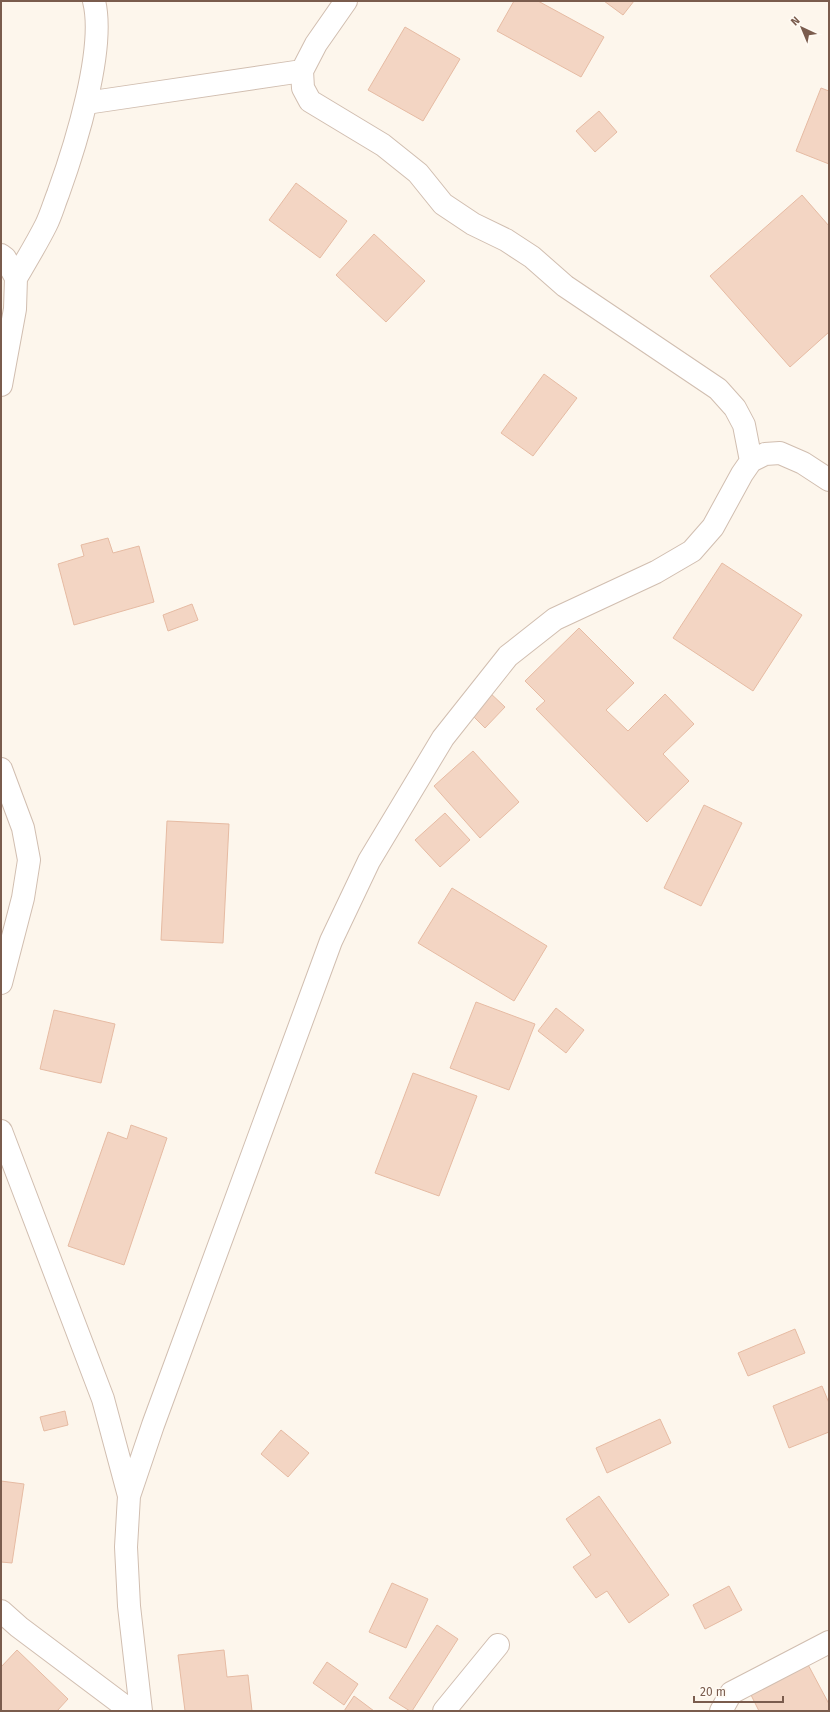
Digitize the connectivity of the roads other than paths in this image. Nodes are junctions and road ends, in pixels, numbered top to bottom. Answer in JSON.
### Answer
{"nodes":[{"id":1,"x":94,"y":1,"type":"edge"},
{"id":2,"x":346,"y":1,"type":"edge"},
{"id":3,"x":302,"y":72,"type":"junction"},
{"id":4,"x":86,"y":103,"type":"junction"},
{"id":5,"x":1,"y":255,"type":"edge"},
{"id":6,"x":16,"y":278,"type":"junction"},
{"id":7,"x":1,"y":385,"type":"edge"},
{"id":8,"x":751,"y":461,"type":"junction"},
{"id":9,"x":829,"y":480,"type":"edge"},
{"id":10,"x":1,"y":768,"type":"edge"},
{"id":11,"x":1,"y":983,"type":"edge"},
{"id":12,"x":1,"y":1131,"type":"edge"},
{"id":13,"x":129,"y":1496,"type":"junction"},
{"id":14,"x":1,"y":1611,"type":"edge"},
{"id":15,"x":829,"y":1642,"type":"edge"},
{"id":16,"x":498,"y":1645,"type":"dead end"},
{"id":17,"x":131,"y":1711,"type":"edge"},
{"id":18,"x":141,"y":1711,"type":"edge"},
{"id":19,"x":444,"y":1711,"type":"edge"},
{"id":20,"x":721,"y":1711,"type":"edge"}],
"edges":[{"from":1,"to":4,"type":"street"},
{"from":2,"to":3,"type":"street"},
{"from":3,"to":4,"type":"street"},
{"from":3,"to":8,"type":"street"},
{"from":4,"to":6,"type":"street"},
{"from":5,"to":6,"type":"street"},
{"from":6,"to":7,"type":"street"},
{"from":8,"to":9,"type":"street"},
{"from":8,"to":13,"type":"street"},
{"from":10,"to":11,"type":"street"},
{"from":12,"to":13,"type":"street"},
{"from":13,"to":18,"type":"street"},
{"from":14,"to":17,"type":"street"},
{"from":15,"to":20,"type":"street"},
{"from":16,"to":19,"type":"street"}]}
